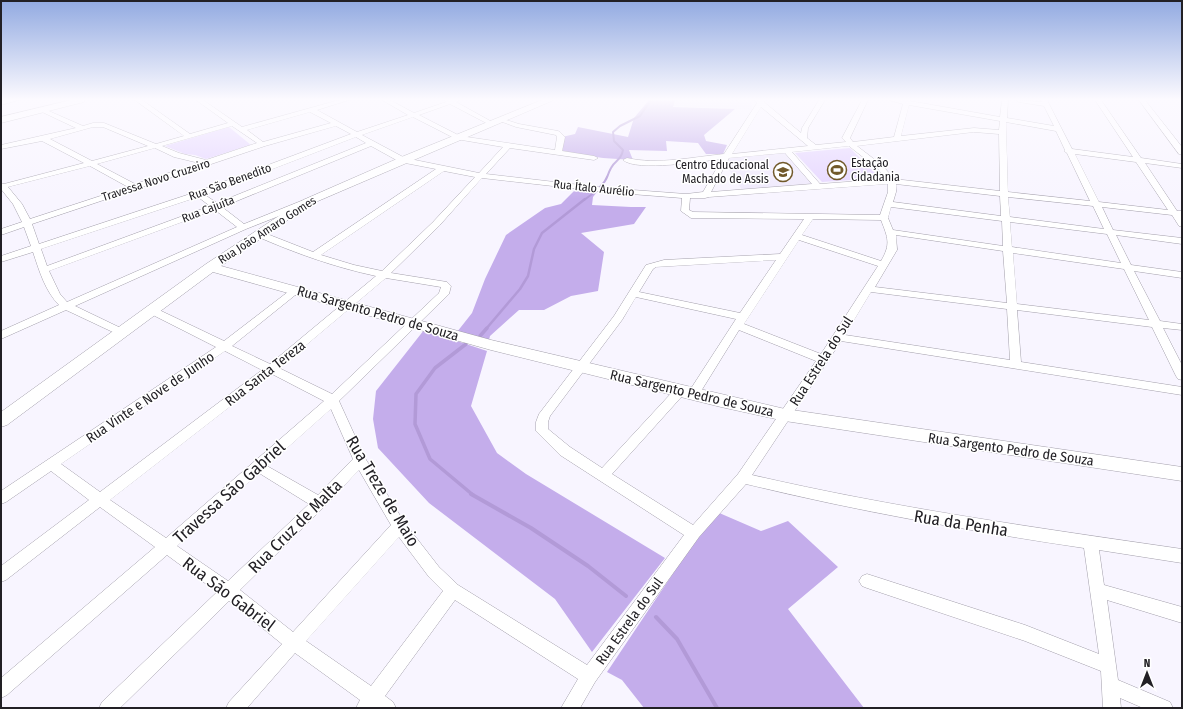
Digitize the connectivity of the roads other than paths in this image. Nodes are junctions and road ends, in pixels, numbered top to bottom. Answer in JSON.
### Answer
{"nodes":[{"id":1,"x":62,"y":133,"type":"edge"},
{"id":2,"x":125,"y":133,"type":"edge"},
{"id":3,"x":185,"y":133,"type":"edge"},
{"id":4,"x":203,"y":133,"type":"edge"},
{"id":5,"x":245,"y":133,"type":"edge"},
{"id":6,"x":302,"y":133,"type":"edge"},
{"id":7,"x":353,"y":133,"type":"edge"},
{"id":8,"x":362,"y":133,"type":"edge"},
{"id":9,"x":449,"y":133,"type":"edge"},
{"id":10,"x":470,"y":133,"type":"edge"},
{"id":11,"x":558,"y":133,"type":"edge"},
{"id":12,"x":741,"y":133,"type":"edge"},
{"id":13,"x":799,"y":133,"type":"edge"},
{"id":14,"x":804,"y":133,"type":"edge"},
{"id":15,"x":848,"y":133,"type":"edge"},
{"id":16,"x":899,"y":133,"type":"edge"},
{"id":17,"x":948,"y":133,"type":"edge"},
{"id":18,"x":1002,"y":133,"type":"edge"},
{"id":19,"x":1060,"y":133,"type":"edge"},
{"id":20,"x":1120,"y":133,"type":"edge"},
{"id":21,"x":1167,"y":133,"type":"edge"},
{"id":22,"x":356,"y":135,"type":"junction"},
{"id":23,"x":190,"y":137,"type":"junction"},
{"id":24,"x":804,"y":137,"type":"junction"},
{"id":25,"x":43,"y":138,"type":"junction"},
{"id":26,"x":458,"y":138,"type":"junction"},
{"id":27,"x":897,"y":139,"type":"junction"},
{"id":28,"x":371,"y":143,"type":"junction"},
{"id":29,"x":262,"y":144,"type":"junction"},
{"id":30,"x":852,"y":144,"type":"junction"},
{"id":31,"x":156,"y":146,"type":"junction"},
{"id":32,"x":508,"y":146,"type":"junction"},
{"id":33,"x":1,"y":147,"type":"edge"},
{"id":34,"x":815,"y":148,"type":"junction"},
{"id":35,"x":787,"y":151,"type":"junction"},
{"id":36,"x":1068,"y":151,"type":"junction"},
{"id":37,"x":1182,"y":152,"type":"edge"},
{"id":38,"x":558,"y":153,"type":"junction"},
{"id":39,"x":727,"y":156,"type":"junction"},
{"id":40,"x":594,"y":158,"type":"dead end"},
{"id":41,"x":403,"y":160,"type":"junction"},
{"id":42,"x":627,"y":160,"type":"dead end"},
{"id":43,"x":1138,"y":160,"type":"junction"},
{"id":44,"x":206,"y":163,"type":"junction"},
{"id":45,"x":90,"y":164,"type":"junction"},
{"id":46,"x":1182,"y":166,"type":"edge"},
{"id":47,"x":441,"y":169,"type":"junction"},
{"id":48,"x":481,"y":176,"type":"junction"},
{"id":49,"x":891,"y":181,"type":"junction"},
{"id":50,"x":2,"y":186,"type":"edge"},
{"id":51,"x":818,"y":186,"type":"junction"},
{"id":52,"x":134,"y":187,"type":"junction"},
{"id":53,"x":199,"y":194,"type":"junction"},
{"id":54,"x":1004,"y":194,"type":"junction"},
{"id":55,"x":686,"y":196,"type":"junction"},
{"id":56,"x":705,"y":196,"type":"junction"},
{"id":57,"x":307,"y":202,"type":"junction"},
{"id":58,"x":888,"y":204,"type":"junction"},
{"id":59,"x":1097,"y":205,"type":"junction"},
{"id":60,"x":215,"y":207,"type":"junction"},
{"id":61,"x":1178,"y":213,"type":"edge"},
{"id":62,"x":812,"y":216,"type":"junction"},
{"id":63,"x":884,"y":218,"type":"junction"},
{"id":64,"x":1006,"y":220,"type":"junction"},
{"id":65,"x":26,"y":223,"type":"junction"},
{"id":66,"x":1182,"y":224,"type":"edge"},
{"id":67,"x":243,"y":227,"type":"junction"},
{"id":68,"x":1,"y":232,"type":"edge"},
{"id":69,"x":890,"y":232,"type":"junction"},
{"id":70,"x":1110,"y":232,"type":"junction"},
{"id":71,"x":259,"y":234,"type":"junction"},
{"id":72,"x":798,"y":237,"type":"junction"},
{"id":73,"x":1182,"y":241,"type":"edge"},
{"id":74,"x":36,"y":248,"type":"junction"},
{"id":75,"x":1008,"y":250,"type":"junction"},
{"id":76,"x":314,"y":256,"type":"junction"},
{"id":77,"x":783,"y":257,"type":"junction"},
{"id":78,"x":1,"y":259,"type":"edge"},
{"id":79,"x":884,"y":265,"type":"junction"},
{"id":80,"x":211,"y":267,"type":"junction"},
{"id":81,"x":1129,"y":267,"type":"junction"},
{"id":82,"x":44,"y":270,"type":"junction"},
{"id":83,"x":383,"y":275,"type":"junction"},
{"id":84,"x":1182,"y":275,"type":"edge"},
{"id":85,"x":868,"y":289,"type":"junction"},
{"id":86,"x":296,"y":290,"type":"junction"},
{"id":87,"x":634,"y":294,"type":"junction"},
{"id":88,"x":64,"y":306,"type":"junction"},
{"id":89,"x":348,"y":306,"type":"junction"},
{"id":90,"x":1011,"y":306,"type":"junction"},
{"id":91,"x":151,"y":310,"type":"junction"},
{"id":92,"x":740,"y":321,"type":"junction"},
{"id":93,"x":413,"y":323,"type":"junction"},
{"id":94,"x":1157,"y":324,"type":"junction"},
{"id":95,"x":1182,"y":327,"type":"edge"},
{"id":96,"x":120,"y":332,"type":"junction"},
{"id":97,"x":1,"y":334,"type":"edge"},
{"id":98,"x":838,"y":337,"type":"junction"},
{"id":99,"x":225,"y":346,"type":"junction"},
{"id":100,"x":823,"y":359,"type":"junction"},
{"id":101,"x":1016,"y":364,"type":"junction"},
{"id":102,"x":582,"y":367,"type":"junction"},
{"id":103,"x":271,"y":369,"type":"junction"},
{"id":104,"x":1182,"y":376,"type":"edge"},
{"id":105,"x":1182,"y":390,"type":"edge"},
{"id":106,"x":687,"y":392,"type":"junction"},
{"id":107,"x":333,"y":400,"type":"junction"},
{"id":108,"x":785,"y":415,"type":"junction"},
{"id":109,"x":1,"y":421,"type":"edge"},
{"id":110,"x":360,"y":460,"type":"junction"},
{"id":111,"x":52,"y":464,"type":"junction"},
{"id":112,"x":257,"y":466,"type":"junction"},
{"id":113,"x":1182,"y":474,"type":"edge"},
{"id":114,"x":603,"y":475,"type":"junction"},
{"id":115,"x":743,"y":478,"type":"junction"},
{"id":116,"x":1,"y":498,"type":"edge"},
{"id":117,"x":100,"y":500,"type":"junction"},
{"id":118,"x":319,"y":503,"type":"junction"},
{"id":119,"x":399,"y":526,"type":"junction"},
{"id":120,"x":694,"y":533,"type":"junction"},
{"id":121,"x":1090,"y":542,"type":"junction"},
{"id":122,"x":166,"y":547,"type":"junction"},
{"id":123,"x":1182,"y":556,"type":"edge"},
{"id":124,"x":1,"y":575,"type":"edge"},
{"id":125,"x":867,"y":581,"type":"dead end"},
{"id":126,"x":453,"y":590,"type":"junction"},
{"id":127,"x":1098,"y":590,"type":"junction"},
{"id":128,"x":229,"y":591,"type":"junction"},
{"id":129,"x":1182,"y":615,"type":"edge"},
{"id":130,"x":294,"y":643,"type":"junction"},
{"id":131,"x":1109,"y":666,"type":"junction"},
{"id":132,"x":589,"y":676,"type":"junction"},
{"id":133,"x":1110,"y":685,"type":"junction"},
{"id":134,"x":1,"y":689,"type":"edge"},
{"id":135,"x":369,"y":703,"type":"edge"},
{"id":136,"x":108,"y":708,"type":"edge"},
{"id":137,"x":236,"y":708,"type":"edge"},
{"id":138,"x":387,"y":708,"type":"edge"},
{"id":139,"x":570,"y":708,"type":"edge"},
{"id":140,"x":1112,"y":708,"type":"edge"},
{"id":141,"x":1164,"y":708,"type":"edge"}],
"edges":[{"from":1,"to":25,"type":"street"},
{"from":2,"to":31,"type":"street"},
{"from":3,"to":23,"type":"street"},
{"from":4,"to":23,"type":"street"},
{"from":5,"to":29,"type":"street"},
{"from":6,"to":29,"type":"street","name":"Travessa Novo Cruzeiro"},
{"from":7,"to":22,"type":"street","name":"Rua Ítalo Aurélio"},
{"from":8,"to":22,"type":"street","name":"Rua São Benedito"},
{"from":9,"to":26,"type":"street"},
{"from":10,"to":26,"type":"street","name":"Rua João Amaro Gomes"},
{"from":11,"to":38,"type":"street"},
{"from":12,"to":39,"type":"street"},
{"from":13,"to":24,"type":"street"},
{"from":14,"to":24,"type":"street"},
{"from":15,"to":30,"type":"street"},
{"from":16,"to":27,"type":"street"},
{"from":17,"to":27,"type":"street"},
{"from":18,"to":54,"type":"street"},
{"from":19,"to":36,"type":"street"},
{"from":20,"to":43,"type":"street"},
{"from":21,"to":37,"type":"street"},
{"from":22,"to":28,"type":"street","name":"Rua Ítalo Aurélio"},
{"from":22,"to":53,"type":"street","name":"Rua São Benedito"},
{"from":23,"to":31,"type":"street"},
{"from":24,"to":34,"type":"street"},
{"from":25,"to":33,"type":"street"},
{"from":25,"to":45,"type":"street"},
{"from":26,"to":32,"type":"street"},
{"from":26,"to":41,"type":"street","name":"Rua João Amaro Gomes"},
{"from":27,"to":30,"type":"street"},
{"from":28,"to":41,"type":"street","name":"Rua Ítalo Aurélio"},
{"from":28,"to":60,"type":"street","name":"Rua Cajuíta"},
{"from":29,"to":44,"type":"street","name":"Travessa Novo Cruzeiro"},
{"from":30,"to":34,"type":"street"},
{"from":30,"to":49,"type":"street"},
{"from":31,"to":44,"type":"street"},
{"from":31,"to":45,"type":"street"},
{"from":32,"to":38,"type":"street"},
{"from":32,"to":48,"type":"street","name":"Rua Santa Tereza"},
{"from":34,"to":35,"type":"street"},
{"from":35,"to":39,"type":"street"},
{"from":35,"to":51,"type":"street"},
{"from":36,"to":43,"type":"street"},
{"from":36,"to":59,"type":"street"},
{"from":38,"to":40,"type":"street"},
{"from":39,"to":42,"type":"street"},
{"from":39,"to":56,"type":"street"},
{"from":41,"to":47,"type":"street","name":"Rua Ítalo Aurélio"},
{"from":41,"to":57,"type":"street","name":"Rua João Amaro Gomes"},
{"from":43,"to":46,"type":"street"},
{"from":43,"to":61,"type":"street"},
{"from":44,"to":52,"type":"street","name":"Travessa Novo Cruzeiro"},
{"from":45,"to":50,"type":"street"},
{"from":45,"to":52,"type":"street"},
{"from":47,"to":48,"type":"street","name":"Rua Ítalo Aurélio"},
{"from":47,"to":76,"type":"street"},
{"from":48,"to":55,"type":"street","name":"Rua Ítalo Aurélio"},
{"from":48,"to":83,"type":"street","name":"Rua Santa Tereza"},
{"from":49,"to":51,"type":"street","name":"Rua Ítalo Aurélio"},
{"from":49,"to":54,"type":"street","name":"Rua Ítalo Aurélio"},
{"from":49,"to":58,"type":"street"},
{"from":50,"to":65,"type":"street"},
{"from":51,"to":56,"type":"street","name":"Rua Ítalo Aurélio"},
{"from":52,"to":65,"type":"street","name":"Travessa Novo Cruzeiro"},
{"from":53,"to":60,"type":"street"},
{"from":53,"to":74,"type":"street","name":"Rua São Benedito"},
{"from":54,"to":59,"type":"street","name":"Rua Ítalo Aurélio"},
{"from":54,"to":64,"type":"street"},
{"from":55,"to":56,"type":"street","name":"Rua Ítalo Aurélio"},
{"from":55,"to":62,"type":"street"},
{"from":57,"to":67,"type":"street"},
{"from":57,"to":71,"type":"street","name":"Rua João Amaro Gomes"},
{"from":58,"to":63,"type":"street"},
{"from":58,"to":64,"type":"street"},
{"from":59,"to":61,"type":"street","name":"Rua Ítalo Aurélio"},
{"from":59,"to":70,"type":"street"},
{"from":60,"to":67,"type":"street"},
{"from":60,"to":82,"type":"street","name":"Rua Cajuíta"},
{"from":61,"to":66,"type":"street"},
{"from":62,"to":63,"type":"street"},
{"from":62,"to":72,"type":"street"},
{"from":63,"to":69,"type":"street","name":"Rua Estrela do Sul"},
{"from":64,"to":70,"type":"street"},
{"from":64,"to":75,"type":"street"},
{"from":65,"to":68,"type":"street","name":"Travessa Novo Cruzeiro"},
{"from":65,"to":74,"type":"street"},
{"from":67,"to":88,"type":"street"},
{"from":69,"to":75,"type":"street"},
{"from":69,"to":79,"type":"street","name":"Rua Estrela do Sul"},
{"from":70,"to":73,"type":"street"},
{"from":70,"to":81,"type":"street"},
{"from":71,"to":76,"type":"street"},
{"from":71,"to":80,"type":"street","name":"Rua João Amaro Gomes"},
{"from":72,"to":77,"type":"street"},
{"from":72,"to":79,"type":"street"},
{"from":74,"to":78,"type":"street","name":"Rua São Benedito"},
{"from":74,"to":82,"type":"street"},
{"from":75,"to":81,"type":"street"},
{"from":75,"to":90,"type":"street"},
{"from":76,"to":83,"type":"street"},
{"from":77,"to":87,"type":"street"},
{"from":77,"to":92,"type":"street"},
{"from":79,"to":85,"type":"street","name":"Rua Estrela do Sul"},
{"from":80,"to":86,"type":"street","name":"Rua Sargento Pedro de Souza"},
{"from":80,"to":91,"type":"street","name":"Rua João Amaro Gomes"},
{"from":81,"to":84,"type":"street"},
{"from":81,"to":94,"type":"street"},
{"from":82,"to":88,"type":"street"},
{"from":83,"to":89,"type":"street","name":"Rua Santa Tereza"},
{"from":83,"to":93,"type":"street","name":"Travessa São Gabriel"},
{"from":85,"to":90,"type":"street"},
{"from":85,"to":98,"type":"street","name":"Rua Estrela do Sul"},
{"from":86,"to":89,"type":"street","name":"Rua Sargento Pedro de Souza"},
{"from":86,"to":99,"type":"street","name":"Rua Vinte e Nove de Junho"},
{"from":87,"to":92,"type":"street"},
{"from":87,"to":102,"type":"street"},
{"from":88,"to":96,"type":"street"},
{"from":88,"to":97,"type":"street"},
{"from":89,"to":93,"type":"street","name":"Rua Sargento Pedro de Souza"},
{"from":89,"to":103,"type":"street","name":"Rua Santa Tereza"},
{"from":90,"to":94,"type":"street"},
{"from":90,"to":101,"type":"street"},
{"from":91,"to":96,"type":"street","name":"Rua João Amaro Gomes"},
{"from":91,"to":99,"type":"street"},
{"from":92,"to":100,"type":"street"},
{"from":92,"to":106,"type":"street"},
{"from":93,"to":102,"type":"street","name":"Rua Sargento Pedro de Souza"},
{"from":93,"to":107,"type":"street","name":"Travessa São Gabriel"},
{"from":94,"to":95,"type":"street"},
{"from":94,"to":104,"type":"street"},
{"from":96,"to":109,"type":"street","name":"Rua João Amaro Gomes"},
{"from":98,"to":100,"type":"street","name":"Rua Estrela do Sul"},
{"from":98,"to":101,"type":"street"},
{"from":99,"to":103,"type":"street"},
{"from":99,"to":111,"type":"street","name":"Rua Vinte e Nove de Junho"},
{"from":100,"to":108,"type":"street","name":"Rua Estrela do Sul"},
{"from":101,"to":105,"type":"street"},
{"from":102,"to":106,"type":"street","name":"Rua Sargento Pedro de Souza"},
{"from":102,"to":114,"type":"street"},
{"from":103,"to":107,"type":"street"},
{"from":103,"to":117,"type":"street","name":"Rua Santa Tereza"},
{"from":106,"to":108,"type":"street","name":"Rua Sargento Pedro de Souza"},
{"from":106,"to":114,"type":"street"},
{"from":107,"to":110,"type":"street","name":"Rua Treze de Maio"},
{"from":107,"to":112,"type":"street","name":"Travessa São Gabriel"},
{"from":108,"to":113,"type":"street","name":"Rua Sargento Pedro de Souza"},
{"from":108,"to":115,"type":"street","name":"Rua Estrela do Sul"},
{"from":110,"to":118,"type":"street","name":"Rua Cruz de Malta"},
{"from":110,"to":119,"type":"street","name":"Rua Treze de Maio"},
{"from":111,"to":116,"type":"street","name":"Rua Vinte e Nove de Junho"},
{"from":111,"to":117,"type":"street","name":"Rua São Gabriel"},
{"from":112,"to":118,"type":"street"},
{"from":112,"to":122,"type":"street","name":"Travessa São Gabriel"},
{"from":114,"to":120,"type":"street"},
{"from":115,"to":120,"type":"street","name":"Rua Estrela do Sul"},
{"from":115,"to":121,"type":"street","name":"Rua da Penha"},
{"from":117,"to":122,"type":"street","name":"Rua São Gabriel"},
{"from":117,"to":124,"type":"street","name":"Rua Santa Tereza"},
{"from":118,"to":128,"type":"street","name":"Rua Cruz de Malta"},
{"from":119,"to":126,"type":"street","name":"Rua Treze de Maio"},
{"from":119,"to":130,"type":"street"},
{"from":120,"to":132,"type":"street","name":"Rua Estrela do Sul"},
{"from":121,"to":123,"type":"street","name":"Rua da Penha"},
{"from":121,"to":127,"type":"street"},
{"from":122,"to":128,"type":"street","name":"Rua São Gabriel"},
{"from":122,"to":134,"type":"street","name":"Travessa São Gabriel"},
{"from":125,"to":131,"type":"street"},
{"from":126,"to":132,"type":"street","name":"Rua Treze de Maio"},
{"from":126,"to":135,"type":"street"},
{"from":127,"to":129,"type":"street"},
{"from":127,"to":131,"type":"street"},
{"from":128,"to":130,"type":"street","name":"Rua São Gabriel"},
{"from":128,"to":136,"type":"street","name":"Rua Cruz de Malta"},
{"from":130,"to":135,"type":"street","name":"Rua São Gabriel"},
{"from":130,"to":137,"type":"street"},
{"from":131,"to":133,"type":"street"},
{"from":132,"to":139,"type":"street","name":"Rua Estrela do Sul"},
{"from":133,"to":140,"type":"street"},
{"from":133,"to":141,"type":"street"},
{"from":135,"to":138,"type":"street","name":"Rua São Gabriel"}]}
